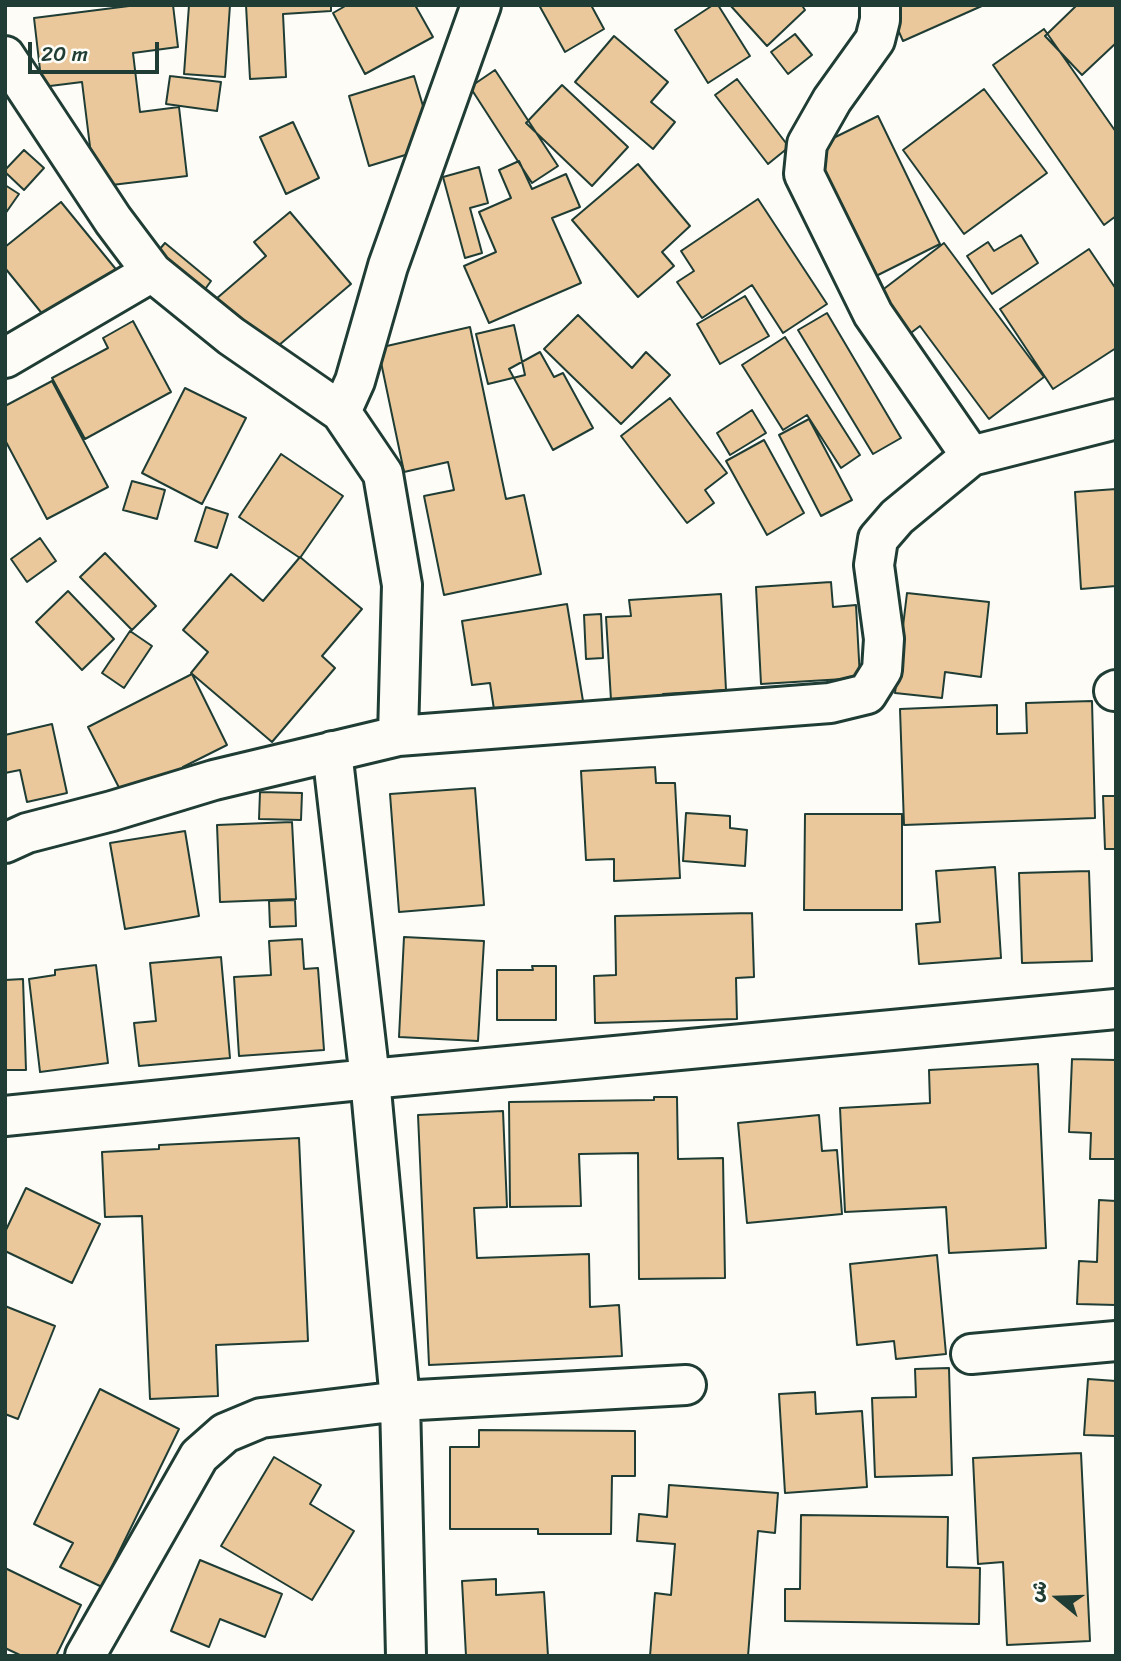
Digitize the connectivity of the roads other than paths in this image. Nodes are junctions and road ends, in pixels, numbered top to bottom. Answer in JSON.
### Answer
{"nodes":[{"id":1,"x":481,"y":5,"type":"edge"},
{"id":2,"x":880,"y":5,"type":"edge"},
{"id":3,"x":5,"y":56,"type":"edge"},
{"id":4,"x":152,"y":272,"type":"junction"},
{"id":5,"x":5,"y":358,"type":"edge"},
{"id":6,"x":341,"y":412,"type":"junction"},
{"id":7,"x":1116,"y":419,"type":"edge"},
{"id":8,"x":971,"y":456,"type":"junction"},
{"id":9,"x":398,"y":736,"type":"junction"},
{"id":10,"x":332,"y":751,"type":"junction"},
{"id":11,"x":5,"y":844,"type":"edge"},
{"id":12,"x":1116,"y":1009,"type":"edge"},
{"id":13,"x":370,"y":1079,"type":"junction"},
{"id":14,"x":5,"y":1116,"type":"edge"},
{"id":15,"x":1116,"y":1341,"type":"edge"},
{"id":16,"x":971,"y":1354,"type":"dead end"},
{"id":17,"x":686,"y":1385,"type":"dead end"},
{"id":18,"x":400,"y":1401,"type":"junction"},
{"id":19,"x":85,"y":1656,"type":"edge"},
{"id":20,"x":406,"y":1656,"type":"edge"}],
"edges":[{"from":1,"to":6,"type":"street"},
{"from":2,"to":8,"type":"street"},
{"from":3,"to":4,"type":"street"},
{"from":4,"to":5,"type":"street"},
{"from":4,"to":6,"type":"street"},
{"from":6,"to":9,"type":"street"},
{"from":7,"to":8,"type":"street"},
{"from":8,"to":9,"type":"street"},
{"from":9,"to":10,"type":"street"},
{"from":10,"to":11,"type":"street"},
{"from":10,"to":13,"type":"street"},
{"from":12,"to":13,"type":"street"},
{"from":13,"to":14,"type":"street"},
{"from":13,"to":18,"type":"street"},
{"from":15,"to":16,"type":"street"},
{"from":17,"to":18,"type":"street"},
{"from":18,"to":19,"type":"street"},
{"from":18,"to":20,"type":"street"}]}
